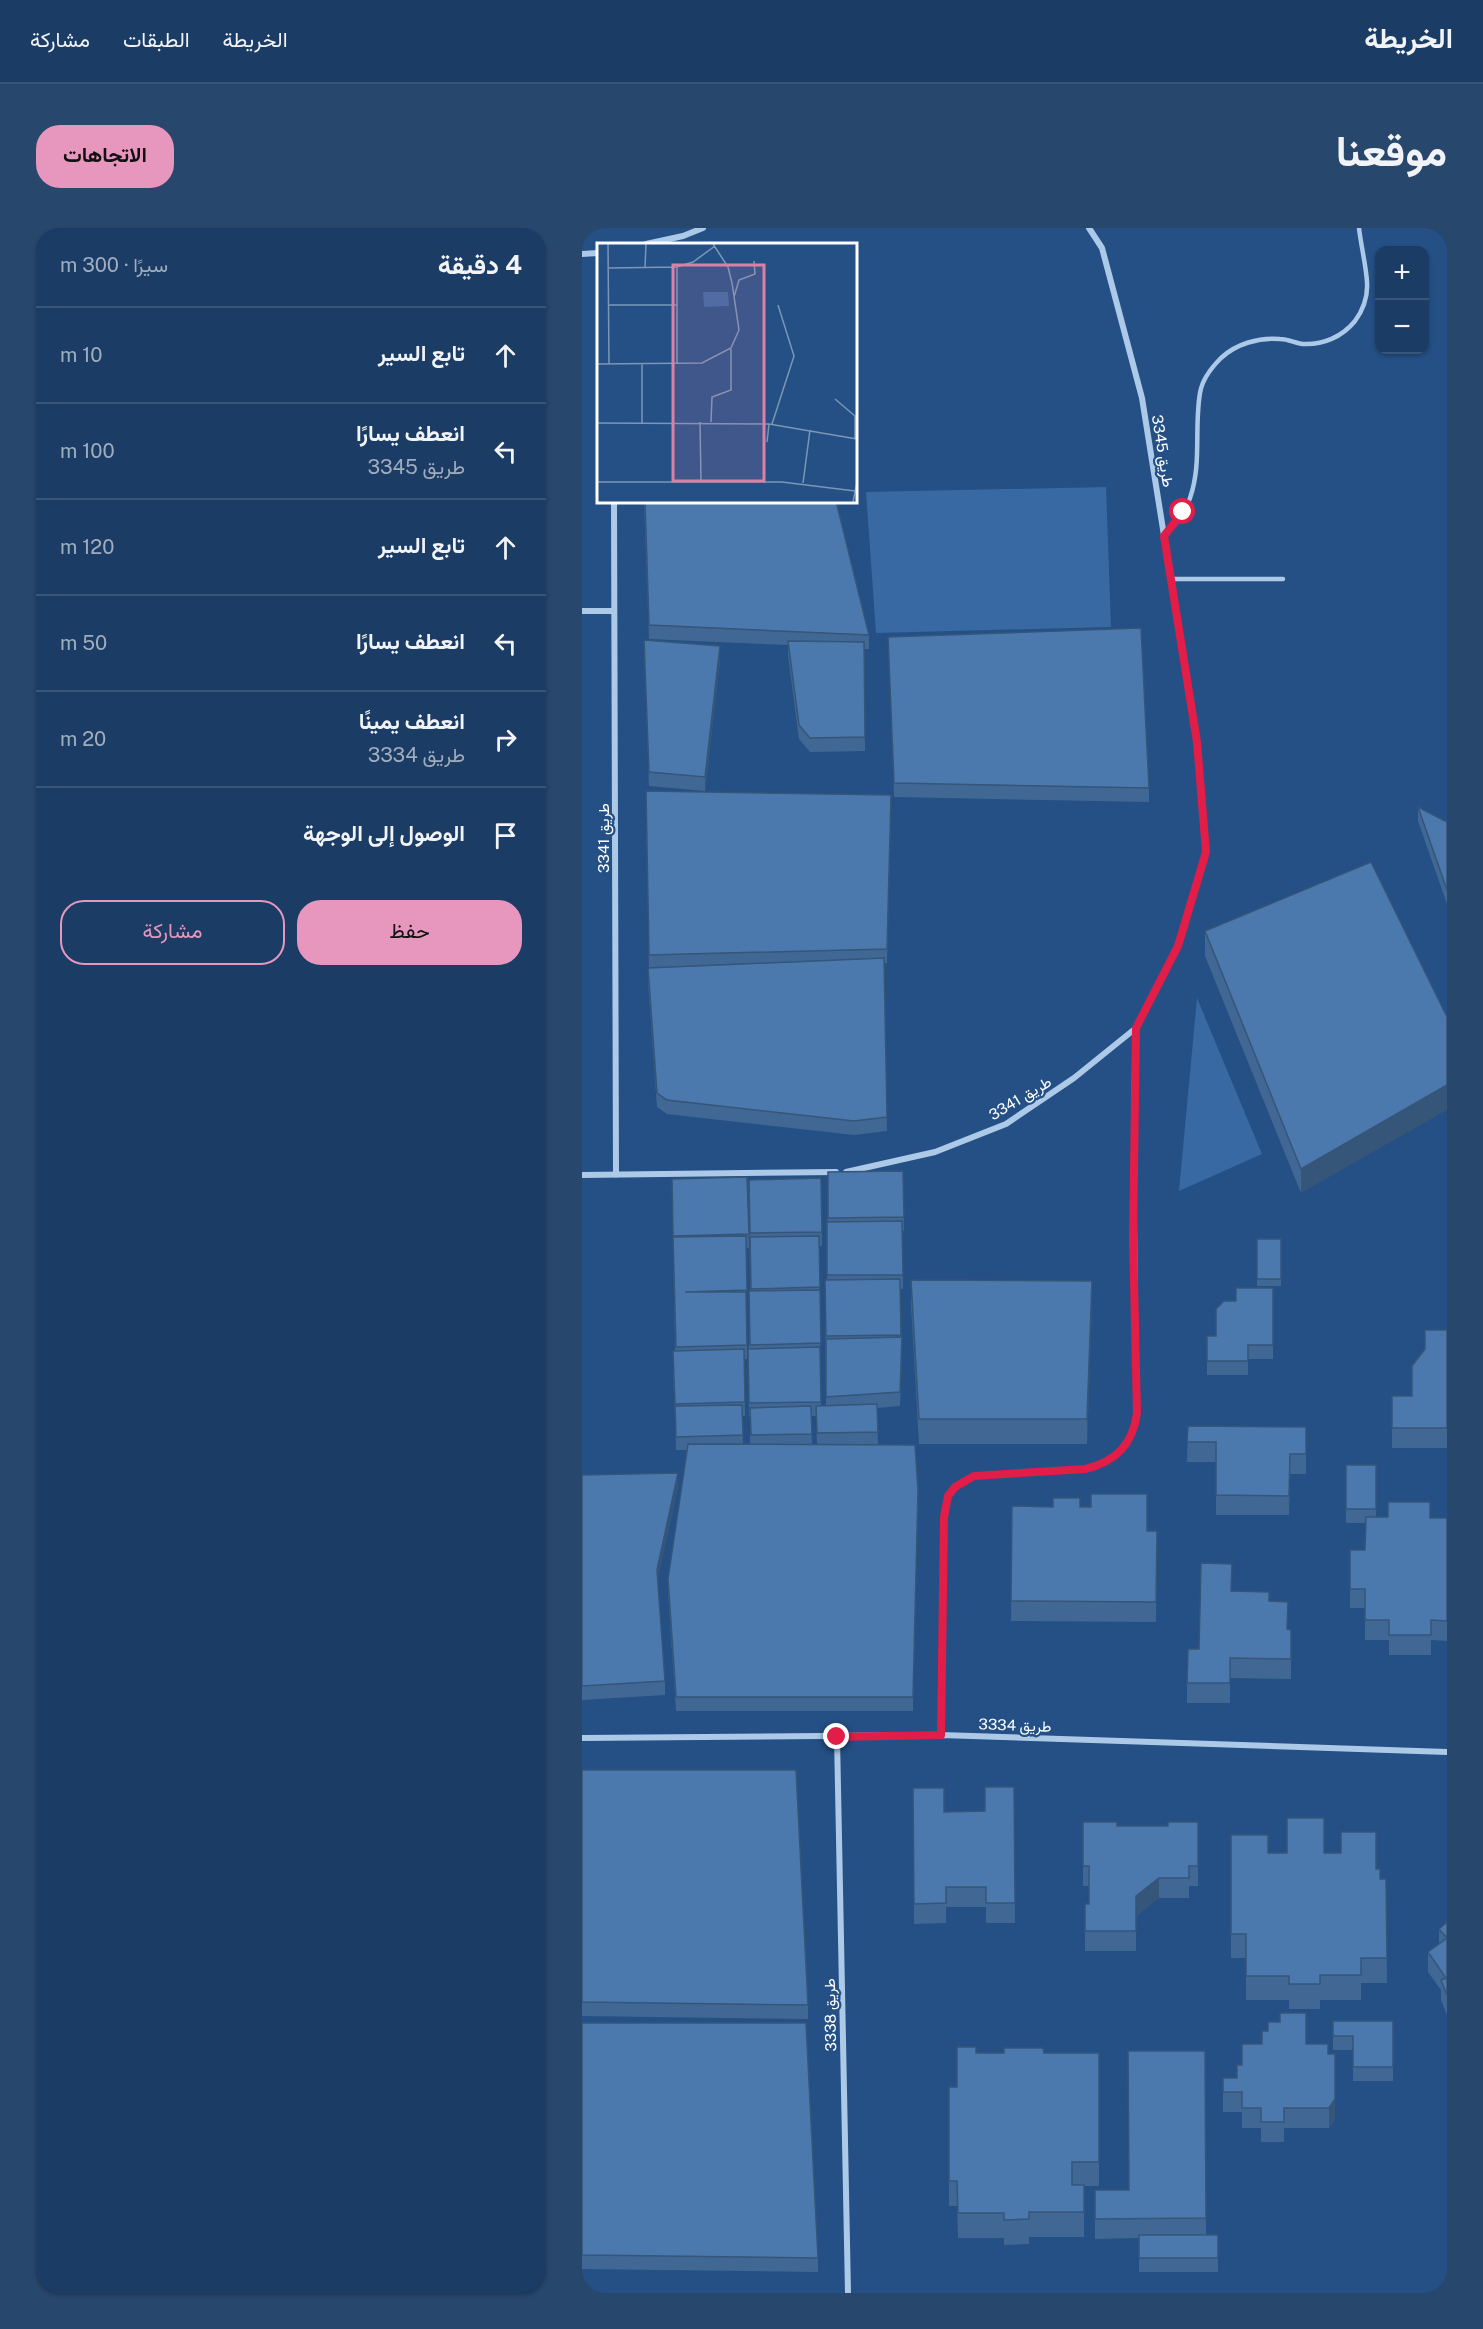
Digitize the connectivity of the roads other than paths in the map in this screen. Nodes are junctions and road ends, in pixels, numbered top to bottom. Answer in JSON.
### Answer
{"nodes":[{"id":1,"x":703,"y":228,"type":"edge"},
{"id":2,"x":1089,"y":228,"type":"edge"},
{"id":3,"x":1359,"y":228,"type":"edge"},
{"id":4,"x":651,"y":243,"type":"edge"},
{"id":5,"x":597,"y":253,"type":"edge"},
{"id":6,"x":582,"y":254,"type":"edge"},
{"id":7,"x":614,"y":502,"type":"edge"},
{"id":8,"x":1164,"y":536,"type":"junction"},
{"id":9,"x":1171,"y":579,"type":"junction"},
{"id":10,"x":1283,"y":579,"type":"dead end"},
{"id":11,"x":582,"y":611,"type":"edge"},
{"id":12,"x":614,"y":611,"type":"junction"},
{"id":13,"x":1136,"y":1028,"type":"junction"},
{"id":14,"x":582,"y":1175,"type":"edge"},
{"id":15,"x":616,"y":1175,"type":"junction"},
{"id":16,"x":941,"y":1735,"type":"junction"},
{"id":17,"x":837,"y":1737,"type":"junction"},
{"id":18,"x":582,"y":1738,"type":"edge"},
{"id":19,"x":1447,"y":1752,"type":"edge"},
{"id":20,"x":848,"y":2293,"type":"edge"}],
"edges":[{"from":1,"to":4,"type":"street"},
{"from":2,"to":8,"type":"street","name":"طريق 3345"},
{"from":3,"to":8,"type":"lane"},
{"from":5,"to":6,"type":"street"},
{"from":7,"to":12,"type":"street","name":"طريق 3341"},
{"from":8,"to":9,"type":"street","name":"طريق 3345"},
{"from":9,"to":10,"type":"lane"},
{"from":9,"to":13,"type":"street","name":"طريق 3345"},
{"from":11,"to":12,"type":"street"},
{"from":12,"to":15,"type":"street","name":"طريق 3341"},
{"from":13,"to":15,"type":"street","name":"طريق 3341"},
{"from":13,"to":16,"type":"street"},
{"from":14,"to":15,"type":"street","name":"طريق 3341"},
{"from":16,"to":17,"type":"street","name":"طريق 3334"},
{"from":16,"to":19,"type":"street","name":"طريق 3334"},
{"from":17,"to":18,"type":"street","name":"طريق 3334"},
{"from":17,"to":20,"type":"street","name":"طريق 3338"}]}
